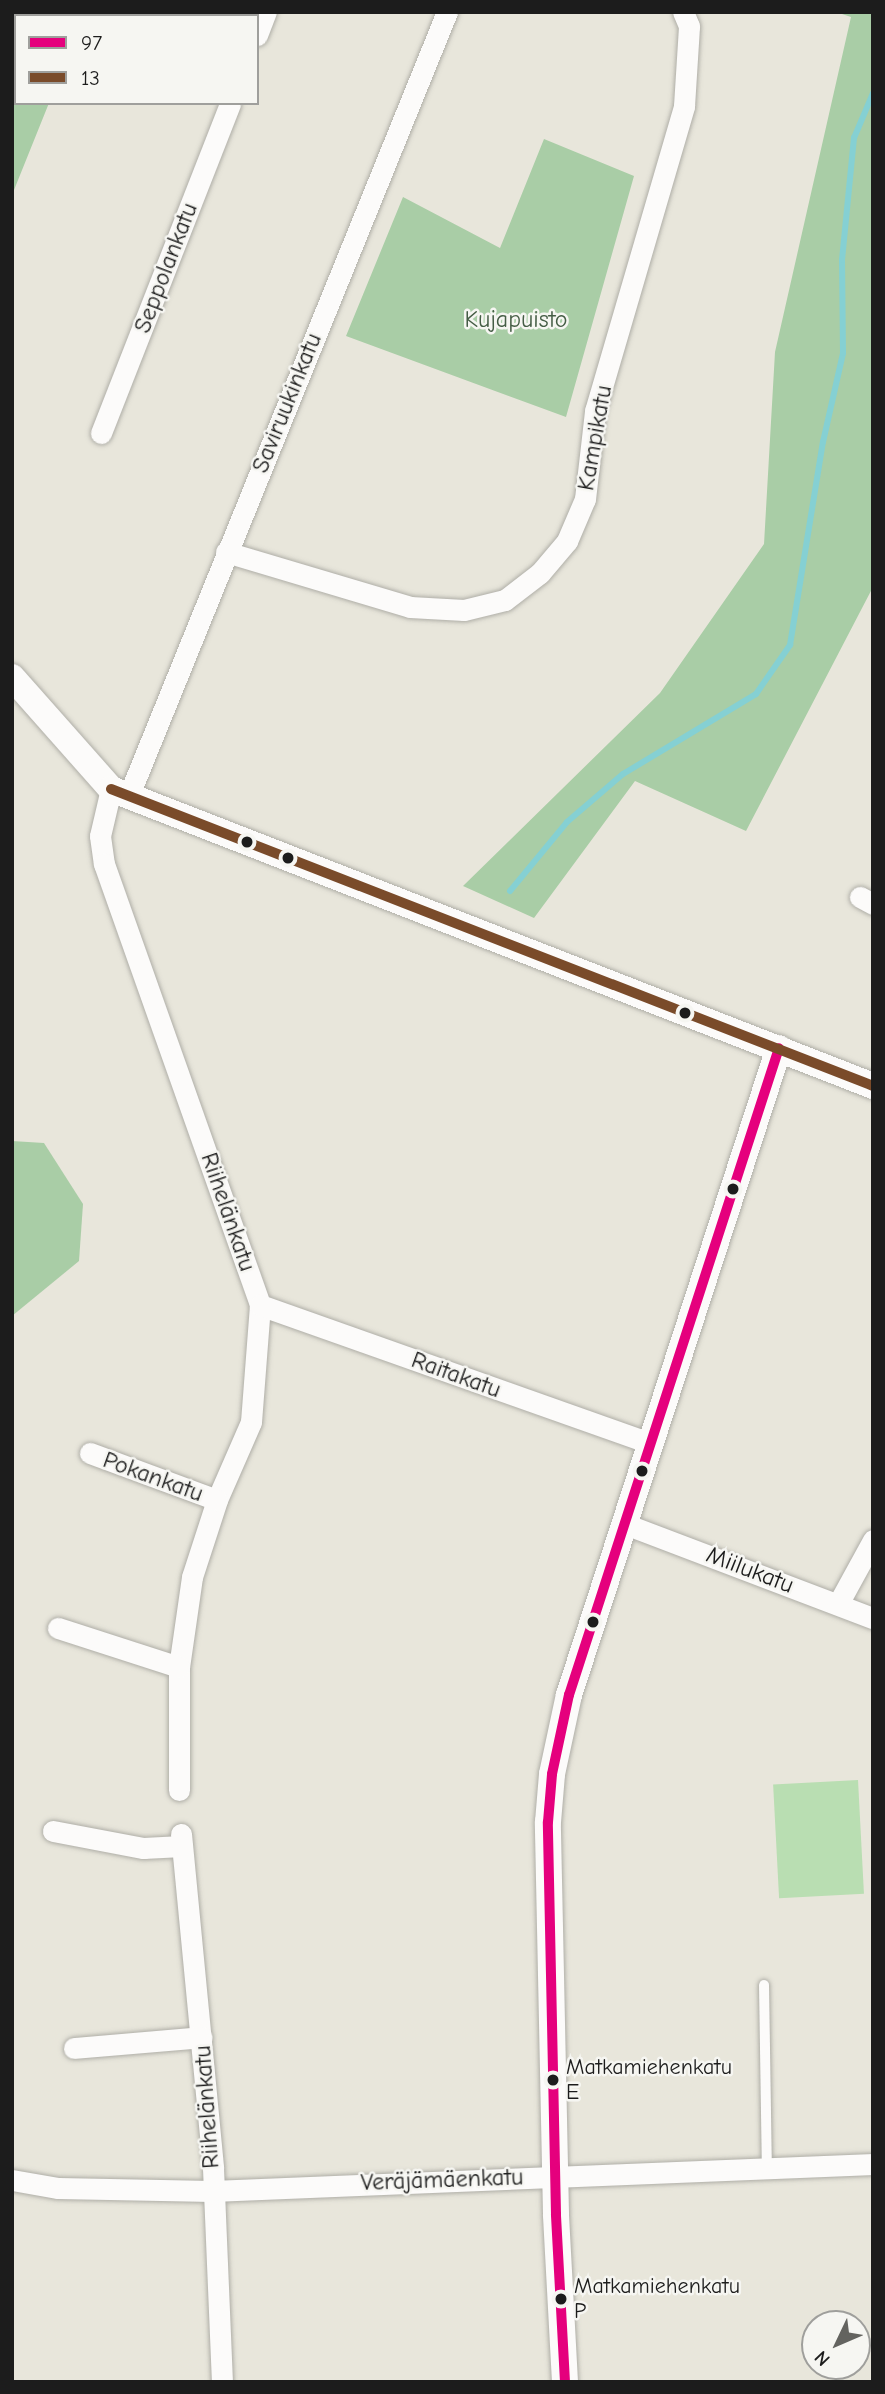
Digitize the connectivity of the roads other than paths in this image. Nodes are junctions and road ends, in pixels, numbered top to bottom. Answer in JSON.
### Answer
{"nodes":[{"id":1,"x":266,"y":12,"type":"edge"},
{"id":2,"x":447,"y":12,"type":"edge"},
{"id":3,"x":683,"y":12,"type":"edge"},
{"id":4,"x":259,"y":30,"type":"edge"},
{"id":5,"x":229,"y":105,"type":"edge"},
{"id":6,"x":101,"y":433,"type":"dead end"},
{"id":7,"x":226,"y":552,"type":"junction"},
{"id":8,"x":12,"y":677,"type":"edge"},
{"id":9,"x":120,"y":792,"type":"junction"},
{"id":10,"x":779,"y":1048,"type":"junction"},
{"id":11,"x":873,"y":1086,"type":"edge"},
{"id":12,"x":260,"y":1305,"type":"junction"},
{"id":13,"x":652,"y":1444,"type":"junction"},
{"id":14,"x":90,"y":1453,"type":"dead end"},
{"id":15,"x":217,"y":1500,"type":"junction"},
{"id":16,"x":625,"y":1524,"type":"junction"},
{"id":17,"x":873,"y":1540,"type":"edge"},
{"id":18,"x":838,"y":1604,"type":"junction"},
{"id":19,"x":873,"y":1618,"type":"edge"},
{"id":20,"x":58,"y":1629,"type":"dead end"},
{"id":21,"x":179,"y":1667,"type":"junction"},
{"id":22,"x":179,"y":1790,"type":"dead end"},
{"id":23,"x":53,"y":1830,"type":"dead end"},
{"id":24,"x":764,"y":1985,"type":"dead end"},
{"id":25,"x":201,"y":2037,"type":"junction"},
{"id":26,"x":75,"y":2048,"type":"dead end"},
{"id":27,"x":873,"y":2164,"type":"edge"},
{"id":28,"x":767,"y":2169,"type":"junction"},
{"id":29,"x":556,"y":2176,"type":"junction"},
{"id":30,"x":12,"y":2180,"type":"edge"},
{"id":31,"x":212,"y":2191,"type":"junction"},
{"id":32,"x":222,"y":2382,"type":"edge"},
{"id":33,"x":565,"y":2382,"type":"edge"}],
"edges":[{"from":1,"to":4,"type":"street"},
{"from":2,"to":7,"type":"street","name":"Saviruukinkatu"},
{"from":3,"to":7,"type":"street","name":"Kampikatu"},
{"from":5,"to":6,"type":"street","name":"Seppolankatu"},
{"from":7,"to":9,"type":"street","name":"Saviruukinkatu"},
{"from":8,"to":9,"type":"street"},
{"from":9,"to":10,"type":"street"},
{"from":9,"to":12,"type":"street","name":"Riihelänkatu"},
{"from":10,"to":11,"type":"street"},
{"from":10,"to":13,"type":"street"},
{"from":12,"to":13,"type":"street","name":"Raitakatu"},
{"from":12,"to":15,"type":"street","name":"Riihelänkatu"},
{"from":13,"to":16,"type":"street"},
{"from":14,"to":15,"type":"street","name":"Pokankatu"},
{"from":15,"to":21,"type":"street","name":"Riihelänkatu"},
{"from":16,"to":18,"type":"street","name":"Miilukatu"},
{"from":16,"to":29,"type":"street"},
{"from":17,"to":18,"type":"street"},
{"from":18,"to":19,"type":"street","name":"Miilukatu"},
{"from":20,"to":21,"type":"street"},
{"from":21,"to":22,"type":"street","name":"Riihelänkatu"},
{"from":23,"to":25,"type":"street","name":"Riihelänkatu"},
{"from":24,"to":28,"type":"lane"},
{"from":25,"to":26,"type":"street"},
{"from":25,"to":31,"type":"street","name":"Riihelänkatu"},
{"from":27,"to":28,"type":"street","name":"Veräjämäenkatu"},
{"from":28,"to":29,"type":"street","name":"Veräjämäenkatu"},
{"from":29,"to":31,"type":"street","name":"Veräjämäenkatu"},
{"from":29,"to":33,"type":"street"},
{"from":30,"to":31,"type":"street","name":"Veräjämäenkatu"},
{"from":31,"to":32,"type":"street","name":"Riihelänkatu"}]}
